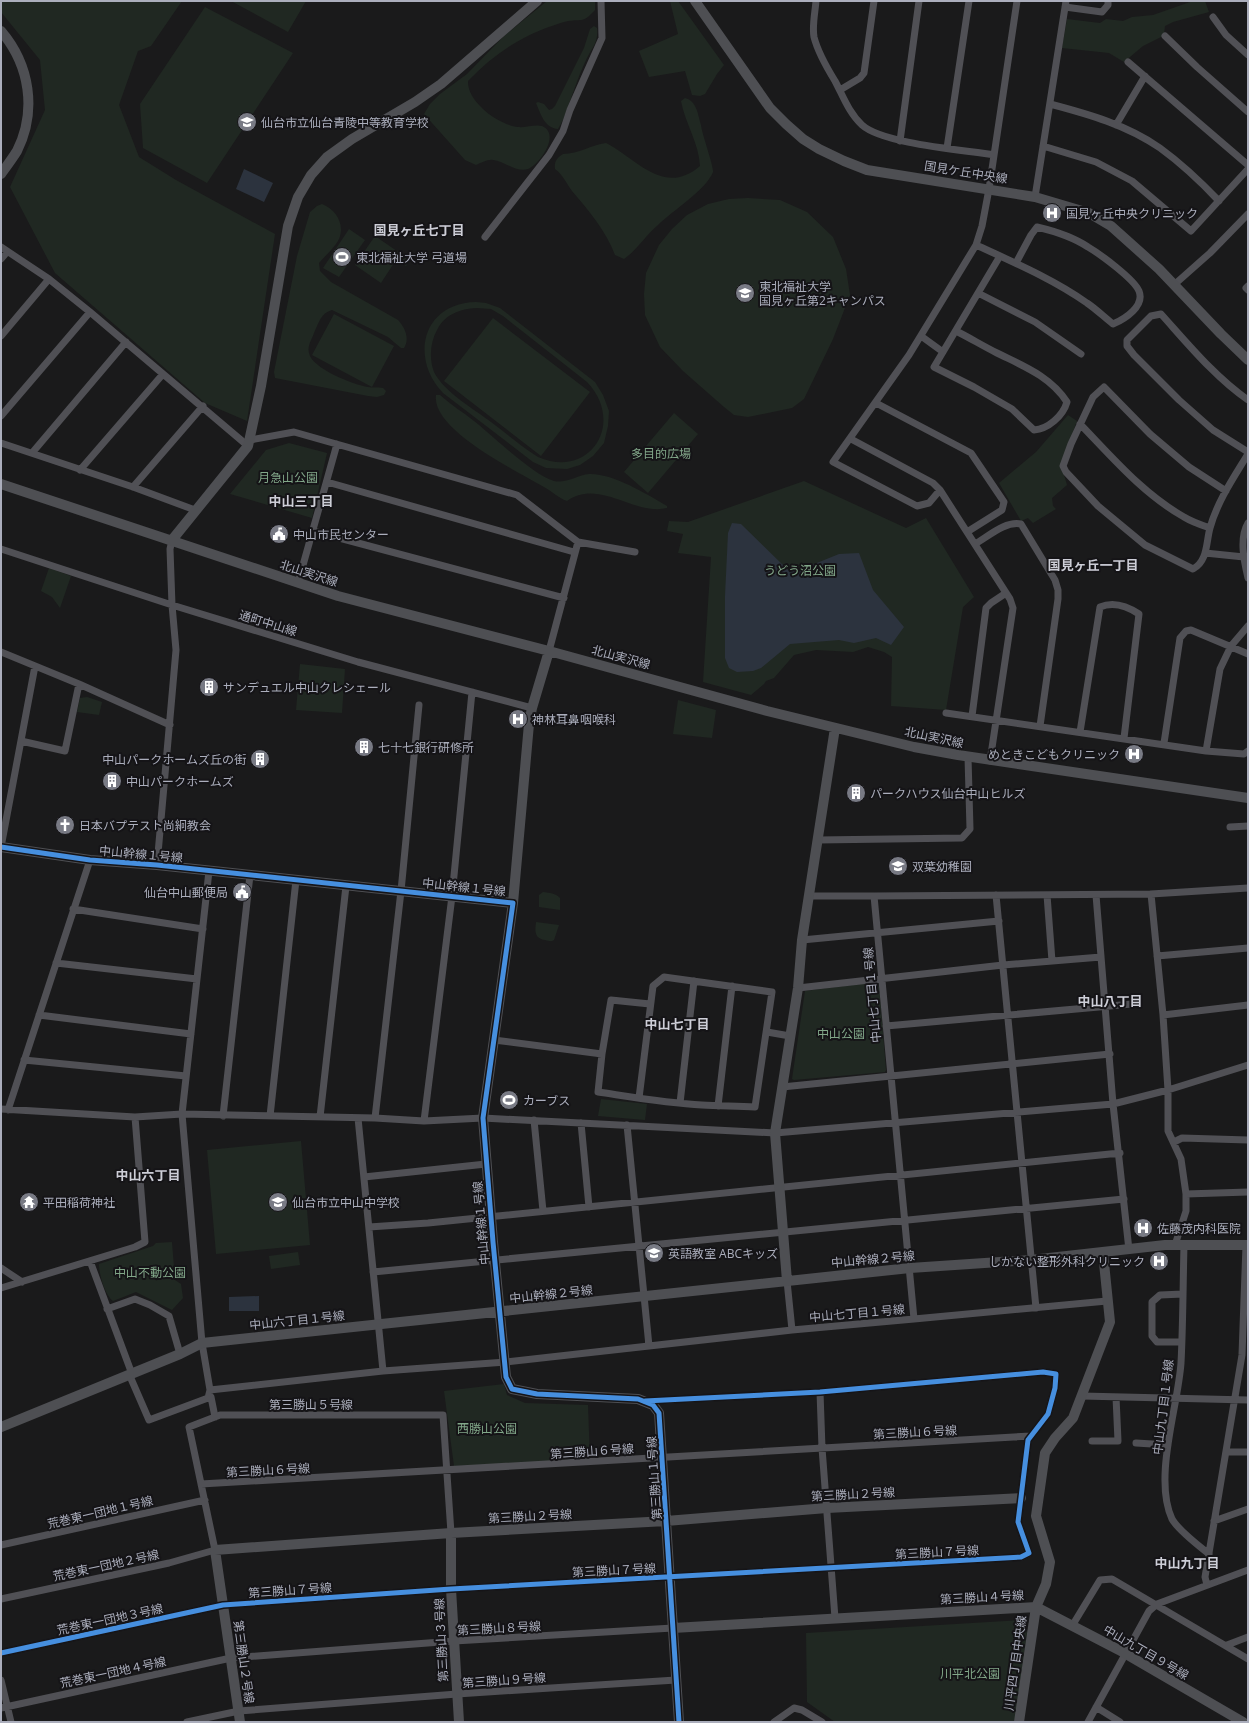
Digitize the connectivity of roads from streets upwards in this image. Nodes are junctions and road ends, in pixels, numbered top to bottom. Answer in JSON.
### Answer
{"nodes":[{"id":1,"x":537,"y":1,"type":"edge"},
{"id":2,"x":601,"y":1,"type":"edge"},
{"id":3,"x":695,"y":1,"type":"edge"},
{"id":4,"x":816,"y":1,"type":"edge"},
{"id":5,"x":874,"y":1,"type":"edge"},
{"id":6,"x":919,"y":1,"type":"edge"},
{"id":7,"x":969,"y":1,"type":"edge"},
{"id":8,"x":1017,"y":1,"type":"edge"},
{"id":9,"x":1108,"y":1,"type":"edge"},
{"id":10,"x":1066,"y":4,"type":"edge"},
{"id":11,"x":1213,"y":17,"type":"dead end"},
{"id":12,"x":1,"y":31,"type":"edge"},
{"id":13,"x":1165,"y":36,"type":"dead end"},
{"id":14,"x":1248,"y":55,"type":"edge"},
{"id":15,"x":1128,"y":62,"type":"dead end"},
{"id":16,"x":1145,"y":76,"type":"junction"},
{"id":17,"x":840,"y":90,"type":"junction"},
{"id":18,"x":1050,"y":104,"type":"junction"},
{"id":19,"x":1248,"y":112,"type":"edge"},
{"id":20,"x":1116,"y":125,"type":"junction"},
{"id":21,"x":900,"y":141,"type":"junction"},
{"id":22,"x":1043,"y":146,"type":"junction"},
{"id":23,"x":947,"y":148,"type":"junction"},
{"id":24,"x":994,"y":155,"type":"junction"},
{"id":25,"x":1248,"y":165,"type":"edge"},
{"id":26,"x":1248,"y":169,"type":"edge"},
{"id":27,"x":1,"y":174,"type":"edge"},
{"id":28,"x":990,"y":189,"type":"junction"},
{"id":29,"x":1035,"y":196,"type":"junction"},
{"id":30,"x":1219,"y":201,"type":"junction"},
{"id":31,"x":1248,"y":214,"type":"edge"},
{"id":32,"x":485,"y":237,"type":"dead end"},
{"id":33,"x":976,"y":244,"type":"junction"},
{"id":34,"x":4,"y":249,"type":"edge"},
{"id":35,"x":1000,"y":256,"type":"junction"},
{"id":36,"x":1,"y":259,"type":"edge"},
{"id":37,"x":1016,"y":263,"type":"junction"},
{"id":38,"x":49,"y":279,"type":"junction"},
{"id":39,"x":1175,"y":284,"type":"junction"},
{"id":40,"x":1248,"y":286,"type":"edge"},
{"id":41,"x":1248,"y":290,"type":"edge"},
{"id":42,"x":978,"y":293,"type":"junction"},
{"id":43,"x":90,"y":312,"type":"junction"},
{"id":44,"x":956,"y":331,"type":"junction"},
{"id":45,"x":1,"y":336,"type":"edge"},
{"id":46,"x":921,"y":336,"type":"junction"},
{"id":47,"x":126,"y":342,"type":"junction"},
{"id":48,"x":943,"y":352,"type":"junction"},
{"id":49,"x":1081,"y":354,"type":"dead end"},
{"id":50,"x":1248,"y":360,"type":"edge"},
{"id":51,"x":163,"y":374,"type":"junction"},
{"id":52,"x":1248,"y":400,"type":"edge"},
{"id":53,"x":876,"y":403,"type":"junction"},
{"id":54,"x":203,"y":406,"type":"junction"},
{"id":55,"x":1,"y":416,"type":"edge"},
{"id":56,"x":1080,"y":424,"type":"junction"},
{"id":57,"x":851,"y":439,"type":"junction"},
{"id":58,"x":1,"y":443,"type":"edge"},
{"id":59,"x":249,"y":443,"type":"junction"},
{"id":60,"x":337,"y":444,"type":"junction"},
{"id":61,"x":32,"y":453,"type":"junction"},
{"id":62,"x":1248,"y":453,"type":"edge"},
{"id":63,"x":80,"y":470,"type":"junction"},
{"id":64,"x":327,"y":482,"type":"junction"},
{"id":65,"x":1,"y":484,"type":"edge"},
{"id":66,"x":133,"y":487,"type":"junction"},
{"id":67,"x":940,"y":490,"type":"junction"},
{"id":68,"x":1226,"y":491,"type":"junction"},
{"id":69,"x":195,"y":510,"type":"junction"},
{"id":70,"x":1248,"y":523,"type":"edge"},
{"id":71,"x":1210,"y":528,"type":"junction"},
{"id":72,"x":313,"y":531,"type":"junction"},
{"id":73,"x":967,"y":532,"type":"junction"},
{"id":74,"x":172,"y":540,"type":"junction"},
{"id":75,"x":578,"y":542,"type":"junction"},
{"id":76,"x":975,"y":544,"type":"junction"},
{"id":77,"x":1,"y":548,"type":"edge"},
{"id":78,"x":574,"y":552,"type":"junction"},
{"id":79,"x":635,"y":552,"type":"dead end"},
{"id":80,"x":1205,"y":553,"type":"junction"},
{"id":81,"x":1244,"y":557,"type":"junction"},
{"id":82,"x":1248,"y":578,"type":"edge"},
{"id":83,"x":298,"y":583,"type":"junction"},
{"id":84,"x":1006,"y":593,"type":"junction"},
{"id":85,"x":564,"y":598,"type":"junction"},
{"id":86,"x":172,"y":605,"type":"junction"},
{"id":87,"x":1248,"y":626,"type":"edge"},
{"id":88,"x":1231,"y":646,"type":"junction"},
{"id":89,"x":549,"y":651,"type":"junction"},
{"id":90,"x":1,"y":652,"type":"edge"},
{"id":91,"x":1248,"y":654,"type":"edge"},
{"id":92,"x":35,"y":666,"type":"junction"},
{"id":93,"x":79,"y":684,"type":"junction"},
{"id":94,"x":472,"y":692,"type":"junction"},
{"id":95,"x":419,"y":705,"type":"dead end"},
{"id":96,"x":532,"y":708,"type":"junction"},
{"id":97,"x":946,"y":713,"type":"dead end"},
{"id":98,"x":972,"y":716,"type":"junction"},
{"id":99,"x":997,"y":720,"type":"junction"},
{"id":100,"x":170,"y":725,"type":"junction"},
{"id":101,"x":1040,"y":726,"type":"junction"},
{"id":102,"x":835,"y":728,"type":"junction"},
{"id":103,"x":1080,"y":732,"type":"junction"},
{"id":104,"x":1124,"y":738,"type":"junction"},
{"id":105,"x":21,"y":741,"type":"junction"},
{"id":106,"x":1164,"y":743,"type":"junction"},
{"id":107,"x":1206,"y":751,"type":"junction"},
{"id":108,"x":1248,"y":751,"type":"edge"},
{"id":109,"x":968,"y":757,"type":"junction"},
{"id":110,"x":990,"y":761,"type":"junction"},
{"id":111,"x":1248,"y":798,"type":"edge"},
{"id":112,"x":1248,"y":826,"type":"edge"},
{"id":113,"x":1230,"y":827,"type":"dead end"},
{"id":114,"x":818,"y":840,"type":"junction"},
{"id":115,"x":1,"y":847,"type":"edge"},
{"id":116,"x":90,"y":860,"type":"junction"},
{"id":117,"x":157,"y":865,"type":"junction"},
{"id":118,"x":209,"y":871,"type":"junction"},
{"id":119,"x":250,"y":875,"type":"junction"},
{"id":120,"x":296,"y":880,"type":"junction"},
{"id":121,"x":346,"y":886,"type":"junction"},
{"id":122,"x":1248,"y":888,"type":"edge"},
{"id":123,"x":401,"y":891,"type":"junction"},
{"id":124,"x":1151,"y":894,"type":"junction"},
{"id":125,"x":996,"y":895,"type":"junction"},
{"id":126,"x":1046,"y":895,"type":"junction"},
{"id":127,"x":1096,"y":895,"type":"junction"},
{"id":128,"x":452,"y":896,"type":"junction"},
{"id":129,"x":810,"y":896,"type":"junction"},
{"id":130,"x":874,"y":896,"type":"junction"},
{"id":131,"x":513,"y":903,"type":"junction"},
{"id":132,"x":73,"y":909,"type":"junction"},
{"id":133,"x":999,"y":921,"type":"junction"},
{"id":134,"x":203,"y":929,"type":"junction"},
{"id":135,"x":877,"y":933,"type":"junction"},
{"id":136,"x":802,"y":940,"type":"junction"},
{"id":137,"x":1248,"y":948,"type":"edge"},
{"id":138,"x":1157,"y":956,"type":"junction"},
{"id":139,"x":1101,"y":957,"type":"junction"},
{"id":140,"x":1052,"y":960,"type":"junction"},
{"id":141,"x":56,"y":963,"type":"junction"},
{"id":142,"x":1003,"y":964,"type":"junction"},
{"id":143,"x":881,"y":978,"type":"junction"},
{"id":144,"x":197,"y":979,"type":"junction"},
{"id":145,"x":694,"y":981,"type":"junction"},
{"id":146,"x":732,"y":986,"type":"junction"},
{"id":147,"x":798,"y":988,"type":"junction"},
{"id":148,"x":650,"y":1004,"type":"junction"},
{"id":149,"x":1132,"y":1004,"type":"dead end"},
{"id":150,"x":1105,"y":1005,"type":"junction"},
{"id":151,"x":1248,"y":1005,"type":"edge"},
{"id":152,"x":1008,"y":1014,"type":"junction"},
{"id":153,"x":39,"y":1015,"type":"junction"},
{"id":154,"x":1163,"y":1015,"type":"junction"},
{"id":155,"x":886,"y":1026,"type":"junction"},
{"id":156,"x":767,"y":1032,"type":"junction"},
{"id":157,"x":191,"y":1034,"type":"junction"},
{"id":158,"x":790,"y":1036,"type":"junction"},
{"id":159,"x":494,"y":1040,"type":"junction"},
{"id":160,"x":602,"y":1054,"type":"junction"},
{"id":161,"x":1110,"y":1054,"type":"junction"},
{"id":162,"x":24,"y":1060,"type":"junction"},
{"id":163,"x":1013,"y":1064,"type":"junction"},
{"id":164,"x":1248,"y":1064,"type":"edge"},
{"id":165,"x":890,"y":1075,"type":"junction"},
{"id":166,"x":186,"y":1076,"type":"junction"},
{"id":167,"x":782,"y":1087,"type":"junction"},
{"id":168,"x":1168,"y":1090,"type":"junction"},
{"id":169,"x":639,"y":1098,"type":"junction"},
{"id":170,"x":680,"y":1103,"type":"junction"},
{"id":171,"x":1114,"y":1104,"type":"junction"},
{"id":172,"x":718,"y":1106,"type":"junction"},
{"id":173,"x":4,"y":1110,"type":"edge"},
{"id":174,"x":1018,"y":1111,"type":"junction"},
{"id":175,"x":182,"y":1114,"type":"junction"},
{"id":176,"x":223,"y":1116,"type":"junction"},
{"id":177,"x":270,"y":1116,"type":"junction"},
{"id":178,"x":135,"y":1117,"type":"junction"},
{"id":179,"x":320,"y":1117,"type":"junction"},
{"id":180,"x":358,"y":1118,"type":"junction"},
{"id":181,"x":375,"y":1118,"type":"junction"},
{"id":182,"x":484,"y":1118,"type":"junction"},
{"id":183,"x":534,"y":1120,"type":"junction"},
{"id":184,"x":424,"y":1121,"type":"junction"},
{"id":185,"x":895,"y":1122,"type":"junction"},
{"id":186,"x":581,"y":1123,"type":"junction"},
{"id":187,"x":626,"y":1125,"type":"junction"},
{"id":188,"x":775,"y":1133,"type":"junction"},
{"id":189,"x":1248,"y":1140,"type":"edge"},
{"id":190,"x":1174,"y":1142,"type":"junction"},
{"id":191,"x":1120,"y":1153,"type":"junction"},
{"id":192,"x":1023,"y":1163,"type":"junction"},
{"id":193,"x":486,"y":1164,"type":"junction"},
{"id":194,"x":900,"y":1176,"type":"junction"},
{"id":195,"x":364,"y":1177,"type":"junction"},
{"id":196,"x":780,"y":1188,"type":"junction"},
{"id":197,"x":1248,"y":1192,"type":"edge"},
{"id":198,"x":1186,"y":1194,"type":"junction"},
{"id":199,"x":1124,"y":1199,"type":"junction"},
{"id":200,"x":635,"y":1202,"type":"junction"},
{"id":201,"x":589,"y":1207,"type":"junction"},
{"id":202,"x":1027,"y":1208,"type":"junction"},
{"id":203,"x":543,"y":1211,"type":"junction"},
{"id":204,"x":491,"y":1216,"type":"junction"},
{"id":205,"x":905,"y":1221,"type":"junction"},
{"id":206,"x":369,"y":1227,"type":"junction"},
{"id":207,"x":784,"y":1232,"type":"junction"},
{"id":208,"x":1180,"y":1245,"type":"junction"},
{"id":209,"x":1247,"y":1245,"type":"edge"},
{"id":210,"x":640,"y":1246,"type":"junction"},
{"id":211,"x":1129,"y":1250,"type":"junction"},
{"id":212,"x":1103,"y":1253,"type":"junction"},
{"id":213,"x":494,"y":1260,"type":"junction"},
{"id":214,"x":1031,"y":1260,"type":"junction"},
{"id":215,"x":90,"y":1261,"type":"junction"},
{"id":216,"x":1,"y":1268,"type":"edge"},
{"id":217,"x":910,"y":1268,"type":"junction"},
{"id":218,"x":373,"y":1272,"type":"junction"},
{"id":219,"x":787,"y":1280,"type":"junction"},
{"id":220,"x":22,"y":1282,"type":"junction"},
{"id":221,"x":1,"y":1288,"type":"edge"},
{"id":222,"x":1183,"y":1294,"type":"junction"},
{"id":223,"x":644,"y":1296,"type":"junction"},
{"id":224,"x":1246,"y":1300,"type":"edge"},
{"id":225,"x":1107,"y":1301,"type":"junction"},
{"id":226,"x":107,"y":1308,"type":"junction"},
{"id":227,"x":1036,"y":1308,"type":"junction"},
{"id":228,"x":501,"y":1312,"type":"junction"},
{"id":229,"x":914,"y":1319,"type":"junction"},
{"id":230,"x":378,"y":1324,"type":"junction"},
{"id":231,"x":792,"y":1330,"type":"junction"},
{"id":232,"x":1181,"y":1342,"type":"junction"},
{"id":233,"x":202,"y":1343,"type":"junction"},
{"id":234,"x":649,"y":1346,"type":"junction"},
{"id":235,"x":180,"y":1354,"type":"junction"},
{"id":236,"x":1245,"y":1355,"type":"edge"},
{"id":237,"x":506,"y":1362,"type":"junction"},
{"id":238,"x":383,"y":1371,"type":"junction"},
{"id":239,"x":130,"y":1374,"type":"junction"},
{"id":240,"x":210,"y":1392,"type":"junction"},
{"id":241,"x":820,"y":1392,"type":"junction"},
{"id":242,"x":1082,"y":1396,"type":"junction"},
{"id":243,"x":1116,"y":1397,"type":"junction"},
{"id":244,"x":1175,"y":1398,"type":"junction"},
{"id":245,"x":1235,"y":1399,"type":"junction"},
{"id":246,"x":1248,"y":1400,"type":"edge"},
{"id":247,"x":645,"y":1401,"type":"junction"},
{"id":248,"x":214,"y":1417,"type":"junction"},
{"id":249,"x":1,"y":1427,"type":"edge"},
{"id":250,"x":1031,"y":1436,"type":"junction"},
{"id":251,"x":1092,"y":1441,"type":"dead end"},
{"id":252,"x":1136,"y":1443,"type":"dead end"},
{"id":253,"x":1168,"y":1445,"type":"junction"},
{"id":254,"x":822,"y":1448,"type":"junction"},
{"id":255,"x":1226,"y":1452,"type":"junction"},
{"id":256,"x":1248,"y":1452,"type":"edge"},
{"id":257,"x":661,"y":1458,"type":"junction"},
{"id":258,"x":447,"y":1471,"type":"junction"},
{"id":259,"x":201,"y":1484,"type":"junction"},
{"id":260,"x":1021,"y":1498,"type":"junction"},
{"id":261,"x":204,"y":1500,"type":"junction"},
{"id":262,"x":827,"y":1508,"type":"junction"},
{"id":263,"x":1248,"y":1509,"type":"edge"},
{"id":264,"x":666,"y":1521,"type":"junction"},
{"id":265,"x":1214,"y":1521,"type":"junction"},
{"id":266,"x":451,"y":1533,"type":"junction"},
{"id":267,"x":1,"y":1545,"type":"edge"},
{"id":268,"x":215,"y":1550,"type":"junction"},
{"id":269,"x":1209,"y":1554,"type":"junction"},
{"id":270,"x":832,"y":1568,"type":"junction"},
{"id":271,"x":1248,"y":1570,"type":"edge"},
{"id":272,"x":670,"y":1577,"type":"junction"},
{"id":273,"x":1207,"y":1585,"type":"junction"},
{"id":274,"x":451,"y":1589,"type":"junction"},
{"id":275,"x":1,"y":1599,"type":"edge"},
{"id":276,"x":1157,"y":1604,"type":"junction"},
{"id":277,"x":223,"y":1605,"type":"junction"},
{"id":278,"x":1036,"y":1607,"type":"junction"},
{"id":279,"x":835,"y":1618,"type":"junction"},
{"id":280,"x":1072,"y":1626,"type":"junction"},
{"id":281,"x":673,"y":1628,"type":"junction"},
{"id":282,"x":1248,"y":1637,"type":"edge"},
{"id":283,"x":454,"y":1641,"type":"junction"},
{"id":284,"x":1227,"y":1645,"type":"junction"},
{"id":285,"x":1,"y":1653,"type":"edge"},
{"id":286,"x":1125,"y":1654,"type":"junction"},
{"id":287,"x":231,"y":1658,"type":"junction"},
{"id":288,"x":1248,"y":1658,"type":"edge"},
{"id":289,"x":1,"y":1680,"type":"edge"},
{"id":290,"x":676,"y":1680,"type":"junction"},
{"id":291,"x":457,"y":1694,"type":"junction"},
{"id":292,"x":4,"y":1707,"type":"edge"},
{"id":293,"x":1096,"y":1708,"type":"junction"},
{"id":294,"x":238,"y":1711,"type":"junction"},
{"id":295,"x":11,"y":1722,"type":"edge"},
{"id":296,"x":187,"y":1722,"type":"edge"},
{"id":297,"x":240,"y":1722,"type":"edge"},
{"id":298,"x":458,"y":1722,"type":"edge"},
{"id":299,"x":679,"y":1722,"type":"edge"},
{"id":300,"x":774,"y":1722,"type":"edge"},
{"id":301,"x":822,"y":1722,"type":"edge"},
{"id":302,"x":1019,"y":1722,"type":"edge"},
{"id":303,"x":1088,"y":1722,"type":"edge"},
{"id":304,"x":1120,"y":1722,"type":"edge"},
{"id":305,"x":1243,"y":1722,"type":"edge"}],
"edges":[{"from":1,"to":59,"type":"street"},
{"from":2,"to":32,"type":"street"},
{"from":3,"to":28,"type":"street","name":"国見ケ丘中央線"},
{"from":4,"to":17,"type":"street"},
{"from":5,"to":17,"type":"street"},
{"from":6,"to":21,"type":"street"},
{"from":7,"to":23,"type":"street"},
{"from":8,"to":24,"type":"street"},
{"from":9,"to":10,"type":"street"},
{"from":10,"to":18,"type":"street"},
{"from":11,"to":14,"type":"street"},
{"from":12,"to":27,"type":"street"},
{"from":13,"to":19,"type":"street"},
{"from":15,"to":16,"type":"street"},
{"from":16,"to":20,"type":"street"},
{"from":16,"to":25,"type":"street"},
{"from":17,"to":21,"type":"street"},
{"from":18,"to":20,"type":"street"},
{"from":18,"to":22,"type":"street"},
{"from":20,"to":30,"type":"street"},
{"from":21,"to":23,"type":"street"},
{"from":22,"to":29,"type":"street"},
{"from":22,"to":30,"type":"street"},
{"from":23,"to":24,"type":"street"},
{"from":24,"to":28,"type":"street"},
{"from":26,"to":30,"type":"street"},
{"from":28,"to":29,"type":"street","name":"国見ケ丘中央線"},
{"from":28,"to":33,"type":"street"},
{"from":29,"to":39,"type":"street","name":"国見ケ丘中央線"},
{"from":31,"to":39,"type":"street"},
{"from":33,"to":35,"type":"street"},
{"from":33,"to":46,"type":"street"},
{"from":34,"to":36,"type":"street"},
{"from":34,"to":38,"type":"street"},
{"from":35,"to":37,"type":"street"},
{"from":35,"to":42,"type":"street"},
{"from":37,"to":37,"type":"street"},
{"from":38,"to":43,"type":"street"},
{"from":38,"to":45,"type":"street"},
{"from":39,"to":50,"type":"street","name":"国見ケ丘中央線"},
{"from":40,"to":41,"type":"street"},
{"from":42,"to":44,"type":"street"},
{"from":42,"to":49,"type":"street"},
{"from":43,"to":47,"type":"street"},
{"from":43,"to":55,"type":"street"},
{"from":44,"to":48,"type":"street"},
{"from":44,"to":48,"type":"street"},
{"from":46,"to":48,"type":"street"},
{"from":46,"to":53,"type":"street"},
{"from":47,"to":51,"type":"street"},
{"from":47,"to":61,"type":"street"},
{"from":51,"to":54,"type":"street"},
{"from":51,"to":63,"type":"street"},
{"from":52,"to":62,"type":"street"},
{"from":53,"to":57,"type":"street"},
{"from":53,"to":73,"type":"street"},
{"from":54,"to":59,"type":"street"},
{"from":54,"to":66,"type":"street"},
{"from":56,"to":68,"type":"street"},
{"from":56,"to":71,"type":"street"},
{"from":56,"to":80,"type":"street"},
{"from":57,"to":67,"type":"street"},
{"from":57,"to":67,"type":"street"},
{"from":58,"to":61,"type":"street"},
{"from":59,"to":60,"type":"street"},
{"from":59,"to":69,"type":"street"},
{"from":60,"to":64,"type":"street"},
{"from":60,"to":75,"type":"street"},
{"from":61,"to":63,"type":"street"},
{"from":62,"to":68,"type":"street"},
{"from":63,"to":66,"type":"street"},
{"from":64,"to":72,"type":"street"},
{"from":64,"to":78,"type":"street"},
{"from":65,"to":74,"type":"street","name":"北山実沢線"},
{"from":66,"to":69,"type":"street"},
{"from":67,"to":73,"type":"street"},
{"from":68,"to":71,"type":"street"},
{"from":69,"to":74,"type":"street"},
{"from":70,"to":81,"type":"street"},
{"from":71,"to":80,"type":"street"},
{"from":72,"to":83,"type":"street"},
{"from":72,"to":85,"type":"street"},
{"from":73,"to":76,"type":"street"},
{"from":74,"to":83,"type":"street","name":"北山実沢線"},
{"from":74,"to":86,"type":"street"},
{"from":75,"to":78,"type":"street"},
{"from":75,"to":79,"type":"street"},
{"from":76,"to":84,"type":"street"},
{"from":76,"to":101,"type":"street"},
{"from":77,"to":86,"type":"street","name":"通町中山線"},
{"from":78,"to":85,"type":"street"},
{"from":80,"to":81,"type":"street"},
{"from":81,"to":82,"type":"street"},
{"from":83,"to":89,"type":"street","name":"北山実沢線"},
{"from":84,"to":98,"type":"street"},
{"from":84,"to":99,"type":"street"},
{"from":85,"to":89,"type":"street"},
{"from":86,"to":94,"type":"street","name":"通町中山線"},
{"from":86,"to":100,"type":"street"},
{"from":87,"to":88,"type":"street"},
{"from":88,"to":91,"type":"street"},
{"from":88,"to":106,"type":"street"},
{"from":88,"to":107,"type":"street"},
{"from":89,"to":96,"type":"street"},
{"from":89,"to":102,"type":"street","name":"北山実沢線"},
{"from":90,"to":92,"type":"street"},
{"from":92,"to":93,"type":"street"},
{"from":92,"to":105,"type":"street"},
{"from":93,"to":100,"type":"street"},
{"from":93,"to":105,"type":"street"},
{"from":94,"to":96,"type":"street","name":"通町中山線"},
{"from":94,"to":128,"type":"street"},
{"from":95,"to":123,"type":"street"},
{"from":96,"to":131,"type":"street"},
{"from":97,"to":98,"type":"street"},
{"from":98,"to":99,"type":"street"},
{"from":99,"to":101,"type":"street"},
{"from":99,"to":110,"type":"street"},
{"from":100,"to":117,"type":"street"},
{"from":101,"to":103,"type":"street"},
{"from":102,"to":109,"type":"street","name":"北山実沢線"},
{"from":102,"to":114,"type":"street"},
{"from":103,"to":104,"type":"street"},
{"from":103,"to":104,"type":"street"},
{"from":104,"to":106,"type":"street"},
{"from":105,"to":115,"type":"street"},
{"from":106,"to":107,"type":"street"},
{"from":107,"to":108,"type":"street"},
{"from":109,"to":110,"type":"street","name":"北山実沢線"},
{"from":109,"to":114,"type":"street"},
{"from":110,"to":111,"type":"street","name":"北山実沢線"},
{"from":112,"to":113,"type":"street"},
{"from":114,"to":129,"type":"street"},
{"from":115,"to":116,"type":"street","name":"中山幹線１号線"},
{"from":116,"to":117,"type":"street","name":"中山幹線１号線"},
{"from":116,"to":132,"type":"street"},
{"from":117,"to":118,"type":"street","name":"中山幹線１号線"},
{"from":118,"to":119,"type":"street","name":"中山幹線１号線"},
{"from":118,"to":134,"type":"street"},
{"from":119,"to":120,"type":"street","name":"中山幹線１号線"},
{"from":119,"to":176,"type":"street"},
{"from":120,"to":121,"type":"street","name":"中山幹線１号線"},
{"from":120,"to":177,"type":"street"},
{"from":121,"to":123,"type":"street","name":"中山幹線１号線"},
{"from":121,"to":179,"type":"street"},
{"from":122,"to":124,"type":"street"},
{"from":123,"to":128,"type":"street","name":"中山幹線１号線"},
{"from":123,"to":181,"type":"street"},
{"from":124,"to":127,"type":"street"},
{"from":124,"to":138,"type":"street","name":"中山九丁目１号線"},
{"from":125,"to":126,"type":"street"},
{"from":125,"to":130,"type":"street"},
{"from":125,"to":133,"type":"street"},
{"from":126,"to":127,"type":"street"},
{"from":126,"to":140,"type":"street"},
{"from":127,"to":139,"type":"street"},
{"from":128,"to":131,"type":"street","name":"中山幹線１号線"},
{"from":128,"to":184,"type":"street"},
{"from":129,"to":130,"type":"street"},
{"from":129,"to":136,"type":"street"},
{"from":130,"to":135,"type":"street","name":"中山七丁目１号線"},
{"from":131,"to":159,"type":"street","name":"中山幹線１号線"},
{"from":132,"to":134,"type":"street"},
{"from":132,"to":141,"type":"street"},
{"from":133,"to":135,"type":"street"},
{"from":133,"to":142,"type":"street"},
{"from":134,"to":144,"type":"street"},
{"from":135,"to":136,"type":"street"},
{"from":135,"to":143,"type":"street","name":"中山七丁目１号線"},
{"from":136,"to":147,"type":"street"},
{"from":137,"to":138,"type":"street"},
{"from":138,"to":154,"type":"street","name":"中山九丁目１号線"},
{"from":139,"to":140,"type":"street"},
{"from":139,"to":150,"type":"street"},
{"from":140,"to":142,"type":"street"},
{"from":141,"to":144,"type":"street"},
{"from":141,"to":153,"type":"street"},
{"from":142,"to":143,"type":"street"},
{"from":142,"to":152,"type":"street"},
{"from":143,"to":147,"type":"street"},
{"from":143,"to":155,"type":"street","name":"中山七丁目１号線"},
{"from":144,"to":157,"type":"street"},
{"from":145,"to":146,"type":"street"},
{"from":145,"to":148,"type":"street"},
{"from":145,"to":170,"type":"street"},
{"from":146,"to":156,"type":"street"},
{"from":146,"to":172,"type":"street"},
{"from":147,"to":158,"type":"street"},
{"from":148,"to":160,"type":"street"},
{"from":148,"to":169,"type":"street"},
{"from":149,"to":150,"type":"street"},
{"from":150,"to":152,"type":"street"},
{"from":150,"to":161,"type":"street"},
{"from":151,"to":154,"type":"street"},
{"from":152,"to":155,"type":"street"},
{"from":152,"to":163,"type":"street"},
{"from":153,"to":157,"type":"street"},
{"from":153,"to":162,"type":"street"},
{"from":154,"to":168,"type":"street","name":"中山九丁目１号線"},
{"from":155,"to":165,"type":"street","name":"中山七丁目１号線"},
{"from":156,"to":158,"type":"street"},
{"from":156,"to":172,"type":"street"},
{"from":157,"to":166,"type":"street"},
{"from":158,"to":167,"type":"street"},
{"from":159,"to":160,"type":"street"},
{"from":159,"to":182,"type":"street","name":"中山幹線１号線"},
{"from":160,"to":169,"type":"street"},
{"from":161,"to":163,"type":"street"},
{"from":161,"to":171,"type":"street"},
{"from":162,"to":166,"type":"street"},
{"from":162,"to":173,"type":"street"},
{"from":163,"to":165,"type":"street"},
{"from":163,"to":174,"type":"street"},
{"from":164,"to":168,"type":"street"},
{"from":165,"to":167,"type":"street"},
{"from":165,"to":185,"type":"street","name":"中山七丁目１号線"},
{"from":166,"to":175,"type":"street"},
{"from":167,"to":188,"type":"street"},
{"from":168,"to":171,"type":"street"},
{"from":168,"to":190,"type":"street","name":"中山九丁目１号線"},
{"from":169,"to":170,"type":"street"},
{"from":170,"to":172,"type":"street"},
{"from":171,"to":174,"type":"street"},
{"from":171,"to":191,"type":"street"},
{"from":173,"to":178,"type":"street"},
{"from":174,"to":185,"type":"street"},
{"from":174,"to":192,"type":"street"},
{"from":175,"to":176,"type":"street"},
{"from":175,"to":178,"type":"street"},
{"from":175,"to":233,"type":"street"},
{"from":176,"to":177,"type":"street"},
{"from":177,"to":179,"type":"street"},
{"from":178,"to":215,"type":"street"},
{"from":179,"to":180,"type":"street"},
{"from":180,"to":181,"type":"street"},
{"from":180,"to":195,"type":"street"},
{"from":181,"to":184,"type":"street"},
{"from":182,"to":183,"type":"street"},
{"from":182,"to":184,"type":"street"},
{"from":182,"to":193,"type":"street","name":"中山幹線１号線"},
{"from":183,"to":186,"type":"street"},
{"from":183,"to":203,"type":"street"},
{"from":185,"to":188,"type":"street"},
{"from":185,"to":194,"type":"street","name":"中山七丁目１号線"},
{"from":186,"to":187,"type":"street"},
{"from":186,"to":201,"type":"street"},
{"from":187,"to":188,"type":"street"},
{"from":187,"to":200,"type":"street"},
{"from":188,"to":196,"type":"street"},
{"from":189,"to":190,"type":"street"},
{"from":190,"to":198,"type":"street","name":"中山九丁目１号線"},
{"from":191,"to":192,"type":"street"},
{"from":191,"to":199,"type":"street"},
{"from":192,"to":194,"type":"street"},
{"from":192,"to":202,"type":"street"},
{"from":193,"to":195,"type":"street"},
{"from":193,"to":204,"type":"street","name":"中山幹線１号線"},
{"from":194,"to":196,"type":"street"},
{"from":194,"to":205,"type":"street","name":"中山七丁目１号線"},
{"from":195,"to":206,"type":"street"},
{"from":196,"to":200,"type":"street"},
{"from":196,"to":207,"type":"street"},
{"from":197,"to":198,"type":"street"},
{"from":198,"to":208,"type":"street","name":"中山九丁目１号線"},
{"from":199,"to":202,"type":"street"},
{"from":199,"to":211,"type":"street"},
{"from":200,"to":201,"type":"street"},
{"from":200,"to":210,"type":"street"},
{"from":201,"to":203,"type":"street"},
{"from":202,"to":205,"type":"street"},
{"from":202,"to":214,"type":"street"},
{"from":203,"to":204,"type":"street"},
{"from":204,"to":206,"type":"street"},
{"from":204,"to":213,"type":"street","name":"中山幹線１号線"},
{"from":205,"to":207,"type":"street"},
{"from":205,"to":217,"type":"street","name":"中山七丁目１号線"},
{"from":206,"to":218,"type":"street"},
{"from":207,"to":210,"type":"street"},
{"from":207,"to":219,"type":"street"},
{"from":208,"to":209,"type":"street","name":"中山幹線２号線"},
{"from":208,"to":211,"type":"street","name":"中山幹線２号線"},
{"from":208,"to":222,"type":"street","name":"中山九丁目１号線"},
{"from":209,"to":224,"type":"street"},
{"from":210,"to":213,"type":"street"},
{"from":210,"to":223,"type":"street"},
{"from":211,"to":212,"type":"street","name":"中山幹線２号線"},
{"from":212,"to":214,"type":"street","name":"中山幹線２号線"},
{"from":212,"to":225,"type":"street","name":"第三勝山４号線"},
{"from":213,"to":218,"type":"street"},
{"from":213,"to":228,"type":"street","name":"中山幹線１号線"},
{"from":214,"to":217,"type":"street","name":"中山幹線２号線"},
{"from":214,"to":227,"type":"street"},
{"from":215,"to":220,"type":"street"},
{"from":215,"to":226,"type":"street"},
{"from":216,"to":220,"type":"street"},
{"from":217,"to":219,"type":"street","name":"中山幹線２号線"},
{"from":217,"to":229,"type":"street","name":"中山七丁目１号線"},
{"from":218,"to":230,"type":"street"},
{"from":219,"to":223,"type":"street","name":"中山幹線２号線"},
{"from":219,"to":231,"type":"street"},
{"from":220,"to":221,"type":"street"},
{"from":222,"to":232,"type":"street","name":"中山九丁目１号線"},
{"from":222,"to":232,"type":"street"},
{"from":223,"to":228,"type":"street","name":"中山幹線２号線"},
{"from":223,"to":234,"type":"street"},
{"from":224,"to":236,"type":"street"},
{"from":225,"to":227,"type":"street"},
{"from":225,"to":242,"type":"street","name":"第三勝山４号線"},
{"from":226,"to":235,"type":"street"},
{"from":226,"to":239,"type":"street"},
{"from":227,"to":229,"type":"street"},
{"from":228,"to":230,"type":"street","name":"中山六丁目１号線"},
{"from":228,"to":237,"type":"street","name":"中山幹線１号線"},
{"from":229,"to":231,"type":"street","name":"中山七丁目１号線"},
{"from":230,"to":233,"type":"street","name":"中山六丁目１号線"},
{"from":230,"to":238,"type":"street"},
{"from":231,"to":234,"type":"street","name":"中山七丁目１号線"},
{"from":232,"to":244,"type":"street","name":"中山九丁目１号線"},
{"from":233,"to":235,"type":"street","name":"中山六丁目１号線"},
{"from":233,"to":240,"type":"street"},
{"from":234,"to":237,"type":"street","name":"中山七丁目１号線"},
{"from":235,"to":239,"type":"street","name":"中山六丁目１号線"},
{"from":236,"to":245,"type":"street"},
{"from":237,"to":238,"type":"street","name":"中山七丁目１号線"},
{"from":237,"to":247,"type":"street"},
{"from":238,"to":240,"type":"street","name":"中山七丁目１号線"},
{"from":239,"to":240,"type":"street"},
{"from":239,"to":249,"type":"street","name":"中山六丁目１号線"},
{"from":240,"to":248,"type":"street"},
{"from":241,"to":247,"type":"street"},
{"from":241,"to":250,"type":"street"},
{"from":241,"to":254,"type":"street"},
{"from":242,"to":243,"type":"street"},
{"from":242,"to":278,"type":"street","name":"第三勝山４号線"},
{"from":243,"to":244,"type":"street"},
{"from":243,"to":251,"type":"street"},
{"from":244,"to":245,"type":"street"},
{"from":244,"to":253,"type":"street","name":"中山九丁目１号線"},
{"from":245,"to":246,"type":"street"},
{"from":245,"to":255,"type":"street"},
{"from":247,"to":257,"type":"street","name":"第三勝山１号線"},
{"from":248,"to":258,"type":"street","name":"第三勝山５号線"},
{"from":248,"to":259,"type":"street","name":"第三勝山５号線"},
{"from":250,"to":254,"type":"street","name":"第三勝山６号線"},
{"from":250,"to":260,"type":"street"},
{"from":252,"to":253,"type":"street"},
{"from":253,"to":269,"type":"street","name":"中山九丁目１号線"},
{"from":254,"to":257,"type":"street","name":"第三勝山６号線"},
{"from":254,"to":262,"type":"street"},
{"from":255,"to":256,"type":"street"},
{"from":255,"to":265,"type":"street"},
{"from":257,"to":258,"type":"street","name":"第三勝山６号線"},
{"from":257,"to":264,"type":"street","name":"第三勝山１号線"},
{"from":258,"to":259,"type":"street","name":"第三勝山６号線"},
{"from":258,"to":266,"type":"street","name":"第三勝山５号線"},
{"from":259,"to":261,"type":"street","name":"第三勝山５号線"},
{"from":260,"to":262,"type":"street","name":"第三勝山２号線"},
{"from":260,"to":270,"type":"street","name":"第三勝山７号線"},
{"from":261,"to":267,"type":"street","name":"荒巻東一団地１号線"},
{"from":261,"to":268,"type":"street","name":"第三勝山５号線"},
{"from":262,"to":264,"type":"street","name":"第三勝山２号線"},
{"from":262,"to":270,"type":"street"},
{"from":263,"to":265,"type":"street"},
{"from":264,"to":266,"type":"street","name":"第三勝山２号線"},
{"from":264,"to":272,"type":"street","name":"第三勝山１号線"},
{"from":265,"to":269,"type":"street"},
{"from":266,"to":268,"type":"street","name":"第三勝山２号線"},
{"from":266,"to":274,"type":"street","name":"第三勝山３号線"},
{"from":268,"to":275,"type":"street","name":"荒巻東一団地２号線"},
{"from":268,"to":277,"type":"street","name":"第三勝山２号線"},
{"from":269,"to":273,"type":"street"},
{"from":270,"to":272,"type":"street","name":"第三勝山７号線"},
{"from":270,"to":279,"type":"street"},
{"from":271,"to":273,"type":"street"},
{"from":272,"to":274,"type":"street","name":"第三勝山７号線"},
{"from":272,"to":281,"type":"street","name":"第三勝山１号線"},
{"from":273,"to":276,"type":"street"},
{"from":274,"to":277,"type":"street","name":"第三勝山７号線"},
{"from":274,"to":283,"type":"street","name":"第三勝山３号線"},
{"from":276,"to":280,"type":"street"},
{"from":276,"to":284,"type":"street"},
{"from":276,"to":286,"type":"street"},
{"from":277,"to":285,"type":"street","name":"荒巻東一団地３号線"},
{"from":277,"to":287,"type":"street","name":"第三勝山２号線"},
{"from":278,"to":279,"type":"street","name":"第三勝山４号線"},
{"from":278,"to":280,"type":"street","name":"中山九丁目９号線"},
{"from":278,"to":302,"type":"street","name":"川平四丁目中央線"},
{"from":279,"to":281,"type":"street","name":"第三勝山４号線"},
{"from":280,"to":286,"type":"street","name":"中山九丁目９号線"},
{"from":281,"to":283,"type":"street","name":"第三勝山８号線"},
{"from":281,"to":290,"type":"street","name":"第三勝山１号線"},
{"from":282,"to":284,"type":"street"},
{"from":283,"to":287,"type":"street","name":"第三勝山８号線"},
{"from":283,"to":291,"type":"street","name":"第三勝山３号線"},
{"from":284,"to":288,"type":"street"},
{"from":286,"to":293,"type":"street"},
{"from":286,"to":305,"type":"street","name":"中山九丁目９号線"},
{"from":287,"to":292,"type":"street","name":"荒巻東一団地４号線"},
{"from":287,"to":294,"type":"street","name":"第三勝山２号線"},
{"from":289,"to":292,"type":"street"},
{"from":290,"to":291,"type":"street","name":"第三勝山９号線"},
{"from":290,"to":299,"type":"street","name":"第三勝山１号線"},
{"from":291,"to":294,"type":"street","name":"第三勝山９号線"},
{"from":291,"to":298,"type":"street","name":"第三勝山３号線"},
{"from":292,"to":295,"type":"street"},
{"from":293,"to":303,"type":"street"},
{"from":293,"to":304,"type":"street"},
{"from":294,"to":296,"type":"street","name":"第三勝山９号線"},
{"from":294,"to":297,"type":"street","name":"第三勝山２号線"},
{"from":300,"to":301,"type":"street"}]}
